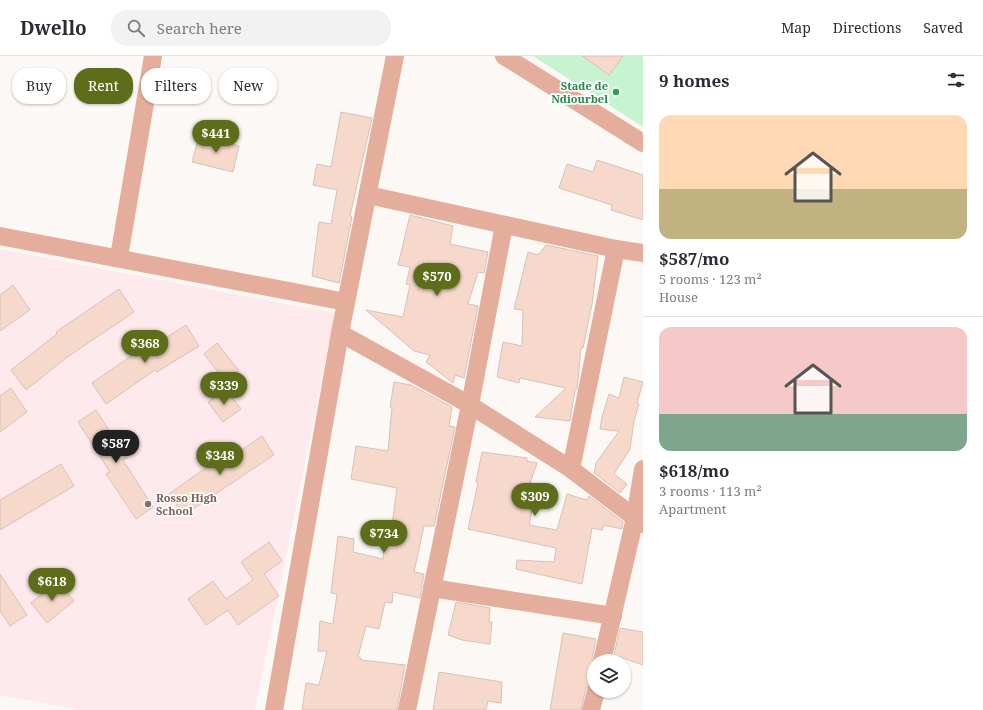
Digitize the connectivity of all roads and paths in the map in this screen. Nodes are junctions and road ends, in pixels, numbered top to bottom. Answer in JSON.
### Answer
{"nodes":[{"id":1,"x":153,"y":56,"type":"edge"},
{"id":2,"x":395,"y":56,"type":"edge"},
{"id":3,"x":504,"y":56,"type":"edge"},
{"id":4,"x":643,"y":143,"type":"edge"},
{"id":5,"x":368,"y":195,"type":"junction"},
{"id":6,"x":504,"y":225,"type":"junction"},
{"id":7,"x":0,"y":236,"type":"edge"},
{"id":8,"x":616,"y":249,"type":"junction"},
{"id":9,"x":643,"y":253,"type":"edge"},
{"id":10,"x":119,"y":258,"type":"junction"},
{"id":11,"x":346,"y":302,"type":"junction"},
{"id":12,"x":340,"y":333,"type":"junction"},
{"id":13,"x":470,"y":405,"type":"junction"},
{"id":14,"x":572,"y":469,"type":"junction"},
{"id":15,"x":643,"y":469,"type":"edge"},
{"id":16,"x":639,"y":521,"type":"edge"},
{"id":17,"x":432,"y":588,"type":"junction"},
{"id":18,"x":613,"y":616,"type":"junction"},
{"id":19,"x":604,"y":654,"type":"edge"},
{"id":20,"x":595,"y":698,"type":"edge"},
{"id":21,"x":274,"y":710,"type":"edge"},
{"id":22,"x":407,"y":710,"type":"edge"},
{"id":23,"x":592,"y":710,"type":"edge"}],
"edges":[{"from":1,"to":10,"type":"street"},
{"from":2,"to":5,"type":"street"},
{"from":3,"to":4,"type":"street"},
{"from":5,"to":6,"type":"street"},
{"from":5,"to":11,"type":"street"},
{"from":6,"to":8,"type":"street"},
{"from":6,"to":13,"type":"street"},
{"from":7,"to":10,"type":"street"},
{"from":8,"to":9,"type":"street"},
{"from":8,"to":14,"type":"street"},
{"from":10,"to":11,"type":"street"},
{"from":11,"to":12,"type":"street"},
{"from":12,"to":13,"type":"street"},
{"from":12,"to":21,"type":"street"},
{"from":13,"to":14,"type":"street"},
{"from":13,"to":17,"type":"street"},
{"from":14,"to":16,"type":"street"},
{"from":15,"to":16,"type":"street"},
{"from":16,"to":18,"type":"street"},
{"from":17,"to":18,"type":"street"},
{"from":17,"to":22,"type":"street"},
{"from":18,"to":19,"type":"street"},
{"from":20,"to":23,"type":"street"}]}
